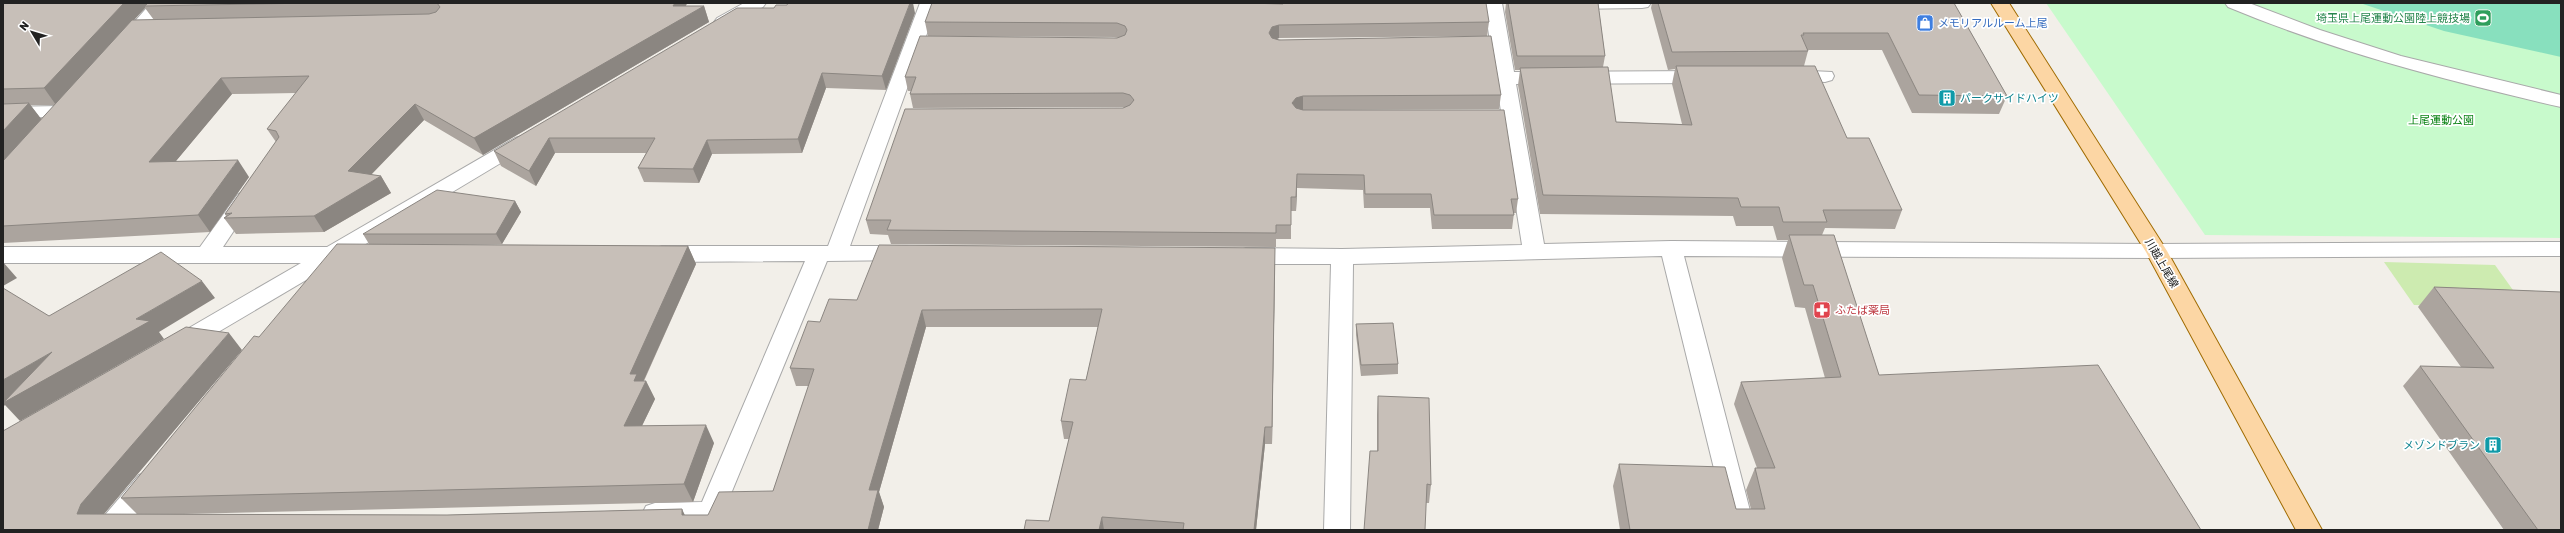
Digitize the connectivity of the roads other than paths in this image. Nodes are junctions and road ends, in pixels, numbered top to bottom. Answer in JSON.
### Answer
{"nodes":[{"id":1,"x":161,"y":3,"type":"edge"},
{"id":2,"x":728,"y":3,"type":"edge"},
{"id":3,"x":757,"y":3,"type":"edge"},
{"id":4,"x":930,"y":3,"type":"edge"},
{"id":5,"x":1642,"y":3,"type":"edge"},
{"id":6,"x":2000,"y":3,"type":"edge"},
{"id":7,"x":2234,"y":3,"type":"edge"},
{"id":8,"x":1499,"y":4,"type":"edge"},
{"id":9,"x":1548,"y":4,"type":"edge"},
{"id":10,"x":161,"y":29,"type":"edge"},
{"id":11,"x":138,"y":30,"type":"junction"},
{"id":12,"x":112,"y":57,"type":"edge"},
{"id":13,"x":1770,"y":76,"type":"edge"},
{"id":14,"x":1825,"y":76,"type":"dead end"},
{"id":15,"x":1723,"y":77,"type":"edge"},
{"id":16,"x":1505,"y":78,"type":"junction"},
{"id":17,"x":2561,"y":100,"type":"edge"},
{"id":18,"x":3,"y":113,"type":"edge"},
{"id":19,"x":887,"y":116,"type":"junction"},
{"id":20,"x":911,"y":116,"type":"edge"},
{"id":21,"x":44,"y":130,"type":"edge"},
{"id":22,"x":535,"y":134,"type":"edge"},
{"id":23,"x":256,"y":184,"type":"edge"},
{"id":24,"x":1671,"y":248,"type":"junction"},
{"id":25,"x":2561,"y":249,"type":"edge"},
{"id":26,"x":1534,"y":250,"type":"junction"},
{"id":27,"x":2156,"y":251,"type":"junction"},
{"id":28,"x":828,"y":253,"type":"junction"},
{"id":29,"x":924,"y":253,"type":"edge"},
{"id":30,"x":206,"y":254,"type":"junction"},
{"id":31,"x":643,"y":254,"type":"edge"},
{"id":32,"x":3,"y":255,"type":"edge"},
{"id":33,"x":379,"y":255,"type":"edge"},
{"id":34,"x":331,"y":256,"type":"junction"},
{"id":35,"x":1224,"y":256,"type":"edge"},
{"id":36,"x":1342,"y":257,"type":"junction"},
{"id":37,"x":293,"y":304,"type":"edge"},
{"id":38,"x":160,"y":355,"type":"edge"},
{"id":39,"x":160,"y":468,"type":"edge"},
{"id":40,"x":632,"y":515,"type":"edge"},
{"id":41,"x":707,"y":521,"type":"edge"},
{"id":42,"x":141,"y":528,"type":"edge"},
{"id":43,"x":109,"y":529,"type":"edge"},
{"id":44,"x":1337,"y":530,"type":"edge"},
{"id":45,"x":1742,"y":530,"type":"edge"},
{"id":46,"x":2310,"y":530,"type":"edge"}],
"edges":[{"from":1,"to":11,"type":"street"},
{"from":2,"to":3,"type":"street"},
{"from":4,"to":19,"type":"street"},
{"from":5,"to":9,"type":"street"},
{"from":6,"to":27,"type":"main road","name":"川越上尾線"},
{"from":7,"to":17,"type":"street"},
{"from":8,"to":16,"type":"street"},
{"from":10,"to":11,"type":"street"},
{"from":11,"to":12,"type":"street"},
{"from":13,"to":14,"type":"street"},
{"from":15,"to":16,"type":"street"},
{"from":16,"to":26,"type":"street"},
{"from":18,"to":21,"type":"street"},
{"from":19,"to":20,"type":"street"},
{"from":19,"to":28,"type":"street"},
{"from":22,"to":34,"type":"street"},
{"from":23,"to":30,"type":"street"},
{"from":24,"to":26,"type":"street"},
{"from":24,"to":27,"type":"street"},
{"from":24,"to":45,"type":"street"},
{"from":25,"to":27,"type":"street"},
{"from":26,"to":36,"type":"street"},
{"from":27,"to":46,"type":"main road","name":"川越上尾線"},
{"from":28,"to":29,"type":"street"},
{"from":28,"to":31,"type":"street"},
{"from":28,"to":41,"type":"street"},
{"from":30,"to":32,"type":"street"},
{"from":30,"to":34,"type":"street"},
{"from":33,"to":34,"type":"street"},
{"from":34,"to":37,"type":"street"},
{"from":34,"to":38,"type":"street"},
{"from":35,"to":36,"type":"street"},
{"from":36,"to":44,"type":"street"},
{"from":39,"to":43,"type":"street"},
{"from":40,"to":41,"type":"street"},
{"from":42,"to":43,"type":"street"}]}
